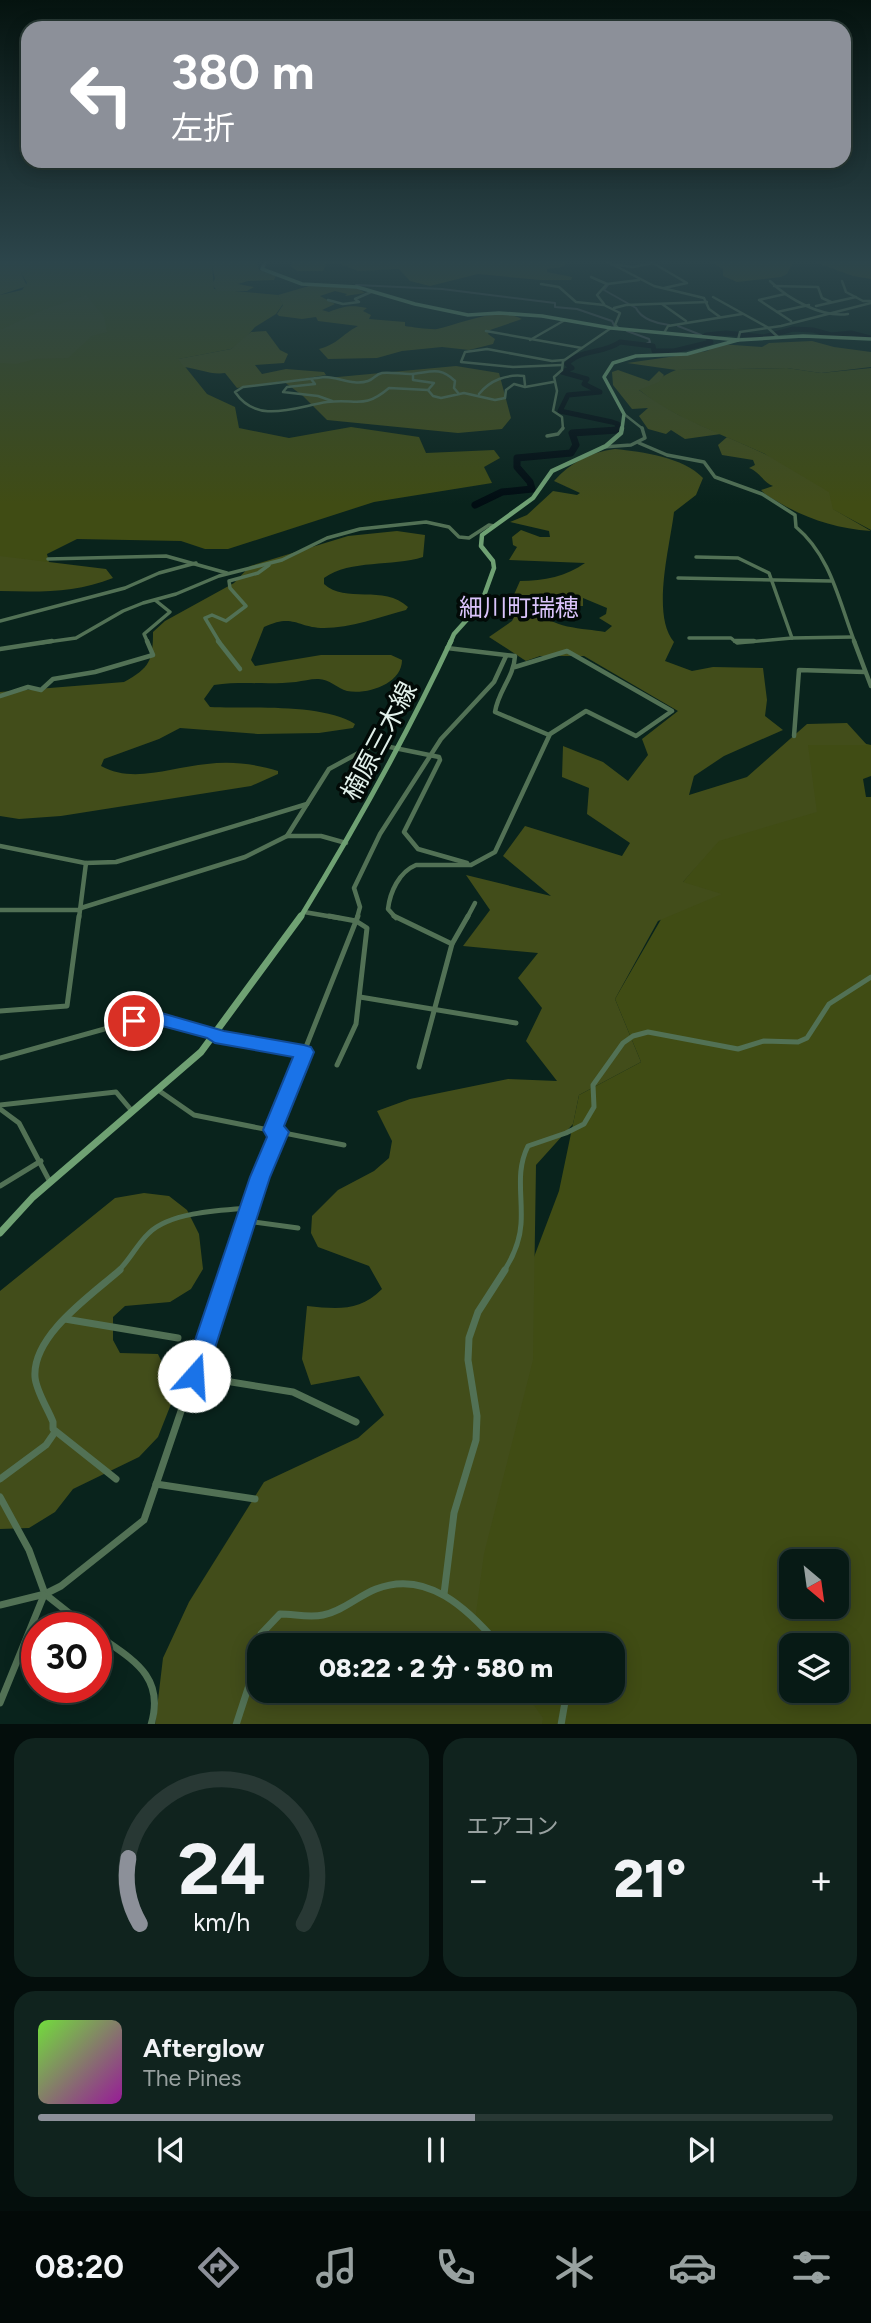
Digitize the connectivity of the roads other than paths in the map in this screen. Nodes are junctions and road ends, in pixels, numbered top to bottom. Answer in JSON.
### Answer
{"nodes":[{"id":1,"x":544,"y":342,"type":"edge"},
{"id":2,"x":593,"y":342,"type":"edge"},
{"id":3,"x":719,"y":342,"type":"edge"},
{"id":4,"x":583,"y":349,"type":"junction"},
{"id":5,"x":564,"y":360,"type":"junction"},
{"id":6,"x":562,"y":365,"type":"junction"},
{"id":7,"x":413,"y":374,"type":"junction"},
{"id":8,"x":310,"y":379,"type":"junction"},
{"id":9,"x":553,"y":382,"type":"junction"},
{"id":10,"x":524,"y":385,"type":"junction"},
{"id":11,"x":428,"y":390,"type":"junction"},
{"id":12,"x":459,"y":394,"type":"junction"},
{"id":13,"x":479,"y":394,"type":"junction"},
{"id":14,"x":333,"y":402,"type":"junction"},
{"id":15,"x":624,"y":414,"type":"junction"},
{"id":16,"x":547,"y":436,"type":"dead end"},
{"id":17,"x":639,"y":443,"type":"junction"},
{"id":18,"x":603,"y":447,"type":"junction"},
{"id":19,"x":494,"y":526,"type":"junction"},
{"id":20,"x":696,"y":557,"type":"dead end"},
{"id":21,"x":48,"y":559,"type":"dead end"},
{"id":22,"x":195,"y":563,"type":"junction"},
{"id":23,"x":269,"y":564,"type":"junction"},
{"id":24,"x":228,"y":574,"type":"junction"},
{"id":25,"x":678,"y":578,"type":"dead end"},
{"id":26,"x":771,"y":579,"type":"junction"},
{"id":27,"x":831,"y":581,"type":"junction"},
{"id":28,"x":155,"y":600,"type":"junction"},
{"id":29,"x":0,"y":621,"type":"edge"},
{"id":30,"x":852,"y":637,"type":"junction"},
{"id":31,"x":689,"y":638,"type":"dead end"},
{"id":32,"x":792,"y":638,"type":"junction"},
{"id":33,"x":447,"y":648,"type":"junction"},
{"id":34,"x":0,"y":649,"type":"edge"},
{"id":35,"x":506,"y":656,"type":"junction"},
{"id":36,"x":515,"y":667,"type":"junction"},
{"id":37,"x":240,"y":670,"type":"dead end"},
{"id":38,"x":865,"y":672,"type":"junction"},
{"id":39,"x":871,"y":687,"type":"edge"},
{"id":40,"x":0,"y":696,"type":"edge"},
{"id":41,"x":549,"y":735,"type":"junction"},
{"id":42,"x":794,"y":736,"type":"dead end"},
{"id":43,"x":398,"y":747,"type":"junction"},
{"id":44,"x":432,"y":755,"type":"junction"},
{"id":45,"x":307,"y":804,"type":"junction"},
{"id":46,"x":287,"y":836,"type":"junction"},
{"id":47,"x":346,"y":844,"type":"junction"},
{"id":48,"x":0,"y":846,"type":"edge"},
{"id":49,"x":86,"y":863,"type":"junction"},
{"id":50,"x":471,"y":864,"type":"junction"},
{"id":51,"x":475,"y":903,"type":"dead end"},
{"id":52,"x":81,"y":909,"type":"junction"},
{"id":53,"x":0,"y":910,"type":"edge"},
{"id":54,"x":304,"y":912,"type":"junction"},
{"id":55,"x":356,"y":921,"type":"junction"},
{"id":56,"x":452,"y":944,"type":"junction"},
{"id":57,"x":871,"y":977,"type":"edge"},
{"id":58,"x":360,"y":998,"type":"junction"},
{"id":59,"x":434,"y":1010,"type":"junction"},
{"id":60,"x":0,"y":1011,"type":"edge"},
{"id":61,"x":516,"y":1023,"type":"dead end"},
{"id":62,"x":216,"y":1035,"type":"junction"},
{"id":63,"x":304,"y":1052,"type":"junction"},
{"id":64,"x":0,"y":1058,"type":"edge"},
{"id":65,"x":337,"y":1065,"type":"dead end"},
{"id":66,"x":419,"y":1067,"type":"dead end"},
{"id":67,"x":158,"y":1090,"type":"junction"},
{"id":68,"x":0,"y":1107,"type":"edge"},
{"id":69,"x":132,"y":1112,"type":"junction"},
{"id":70,"x":276,"y":1131,"type":"junction"},
{"id":71,"x":344,"y":1145,"type":"dead end"},
{"id":72,"x":41,"y":1161,"type":"junction"},
{"id":73,"x":50,"y":1182,"type":"junction"},
{"id":74,"x":0,"y":1186,"type":"edge"},
{"id":75,"x":250,"y":1208,"type":"junction"},
{"id":76,"x":246,"y":1221,"type":"junction"},
{"id":77,"x":298,"y":1228,"type":"dead end"},
{"id":78,"x":0,"y":1233,"type":"edge"},
{"id":79,"x":64,"y":1318,"type":"junction"},
{"id":80,"x":178,"y":1338,"type":"dead end"},
{"id":81,"x":194,"y":1376,"type":"junction"},
{"id":82,"x":356,"y":1422,"type":"dead end"},
{"id":83,"x":55,"y":1432,"type":"junction"},
{"id":84,"x":0,"y":1479,"type":"edge"},
{"id":85,"x":116,"y":1479,"type":"dead end"},
{"id":86,"x":156,"y":1484,"type":"junction"},
{"id":87,"x":0,"y":1497,"type":"edge"},
{"id":88,"x":255,"y":1499,"type":"dead end"},
{"id":89,"x":45,"y":1594,"type":"junction"},
{"id":90,"x":444,"y":1594,"type":"junction"},
{"id":91,"x":0,"y":1605,"type":"edge"},
{"id":92,"x":68,"y":1612,"type":"edge"},
{"id":93,"x":488,"y":1633,"type":"edge"},
{"id":94,"x":112,"y":1647,"type":"edge"},
{"id":95,"x":0,"y":1703,"type":"edge"},
{"id":96,"x":565,"y":1703,"type":"edge"},
{"id":97,"x":151,"y":1724,"type":"edge"},
{"id":98,"x":236,"y":1724,"type":"edge"},
{"id":99,"x":561,"y":1724,"type":"edge"}],
"edges":[{"from":1,"to":4,"type":"street"},
{"from":2,"to":4,"type":"street"},
{"from":3,"to":15,"type":"main road"},
{"from":4,"to":5,"type":"street"},
{"from":5,"to":6,"type":"street"},
{"from":5,"to":6,"type":"street"},
{"from":6,"to":9,"type":"street"},
{"from":7,"to":8,"type":"street"},
{"from":7,"to":11,"type":"street"},
{"from":7,"to":12,"type":"street"},
{"from":8,"to":14,"type":"street"},
{"from":8,"to":14,"type":"street"},
{"from":9,"to":10,"type":"street"},
{"from":9,"to":16,"type":"street"},
{"from":10,"to":13,"type":"street"},
{"from":10,"to":13,"type":"street"},
{"from":11,"to":12,"type":"street"},
{"from":11,"to":14,"type":"street"},
{"from":12,"to":13,"type":"street"},
{"from":15,"to":17,"type":"street"},
{"from":15,"to":18,"type":"main road"},
{"from":17,"to":18,"type":"street"},
{"from":17,"to":27,"type":"street"},
{"from":18,"to":19,"type":"main road"},
{"from":19,"to":23,"type":"street"},
{"from":19,"to":33,"type":"main road","name":"楠原三木線"},
{"from":20,"to":26,"type":"street"},
{"from":21,"to":22,"type":"street"},
{"from":22,"to":24,"type":"street"},
{"from":22,"to":29,"type":"street"},
{"from":23,"to":24,"type":"street"},
{"from":23,"to":37,"type":"street"},
{"from":24,"to":28,"type":"street"},
{"from":25,"to":26,"type":"street"},
{"from":26,"to":27,"type":"street"},
{"from":26,"to":32,"type":"street"},
{"from":27,"to":30,"type":"street"},
{"from":28,"to":34,"type":"street"},
{"from":28,"to":40,"type":"street"},
{"from":30,"to":32,"type":"street"},
{"from":30,"to":38,"type":"street"},
{"from":31,"to":32,"type":"street"},
{"from":33,"to":35,"type":"street"},
{"from":33,"to":43,"type":"main road","name":"楠原三木線"},
{"from":35,"to":36,"type":"street"},
{"from":35,"to":44,"type":"street"},
{"from":36,"to":41,"type":"street"},
{"from":36,"to":41,"type":"street"},
{"from":38,"to":39,"type":"street"},
{"from":38,"to":42,"type":"street"},
{"from":41,"to":50,"type":"street"},
{"from":43,"to":44,"type":"street"},
{"from":43,"to":45,"type":"street"},
{"from":43,"to":47,"type":"main road","name":"楠原三木線"},
{"from":44,"to":50,"type":"street"},
{"from":44,"to":55,"type":"street"},
{"from":45,"to":46,"type":"street"},
{"from":45,"to":49,"type":"street"},
{"from":46,"to":47,"type":"street"},
{"from":46,"to":52,"type":"street"},
{"from":47,"to":54,"type":"main road","name":"楠原三木線"},
{"from":48,"to":49,"type":"street"},
{"from":49,"to":52,"type":"street"},
{"from":50,"to":56,"type":"street"},
{"from":51,"to":56,"type":"street"},
{"from":52,"to":53,"type":"street"},
{"from":52,"to":60,"type":"street"},
{"from":54,"to":55,"type":"street"},
{"from":54,"to":62,"type":"main road","name":"楠原三木線"},
{"from":55,"to":58,"type":"street"},
{"from":55,"to":63,"type":"street"},
{"from":56,"to":59,"type":"street"},
{"from":57,"to":90,"type":"street"},
{"from":58,"to":59,"type":"street"},
{"from":58,"to":65,"type":"street"},
{"from":59,"to":61,"type":"street"},
{"from":59,"to":66,"type":"street"},
{"from":62,"to":63,"type":"street"},
{"from":62,"to":64,"type":"street"},
{"from":62,"to":67,"type":"main road","name":"楠原三木線"},
{"from":63,"to":70,"type":"street"},
{"from":67,"to":69,"type":"main road","name":"楠原三木線"},
{"from":67,"to":70,"type":"street"},
{"from":68,"to":69,"type":"street"},
{"from":68,"to":72,"type":"street"},
{"from":69,"to":73,"type":"main road","name":"楠原三木線"},
{"from":70,"to":71,"type":"street"},
{"from":70,"to":75,"type":"street"},
{"from":72,"to":73,"type":"street"},
{"from":72,"to":74,"type":"street"},
{"from":73,"to":78,"type":"main road","name":"楠原三木線"},
{"from":75,"to":76,"type":"street"},
{"from":75,"to":79,"type":"street"},
{"from":76,"to":77,"type":"street"},
{"from":76,"to":81,"type":"street"},
{"from":79,"to":80,"type":"street"},
{"from":79,"to":83,"type":"street"},
{"from":81,"to":82,"type":"street"},
{"from":81,"to":86,"type":"street"},
{"from":83,"to":84,"type":"street"},
{"from":83,"to":85,"type":"street"},
{"from":86,"to":88,"type":"street"},
{"from":86,"to":89,"type":"street"},
{"from":87,"to":89,"type":"street"},
{"from":89,"to":91,"type":"street"},
{"from":89,"to":92,"type":"street"},
{"from":89,"to":95,"type":"street"},
{"from":90,"to":93,"type":"street"},
{"from":90,"to":98,"type":"street"},
{"from":94,"to":97,"type":"street"},
{"from":96,"to":99,"type":"street"}]}
